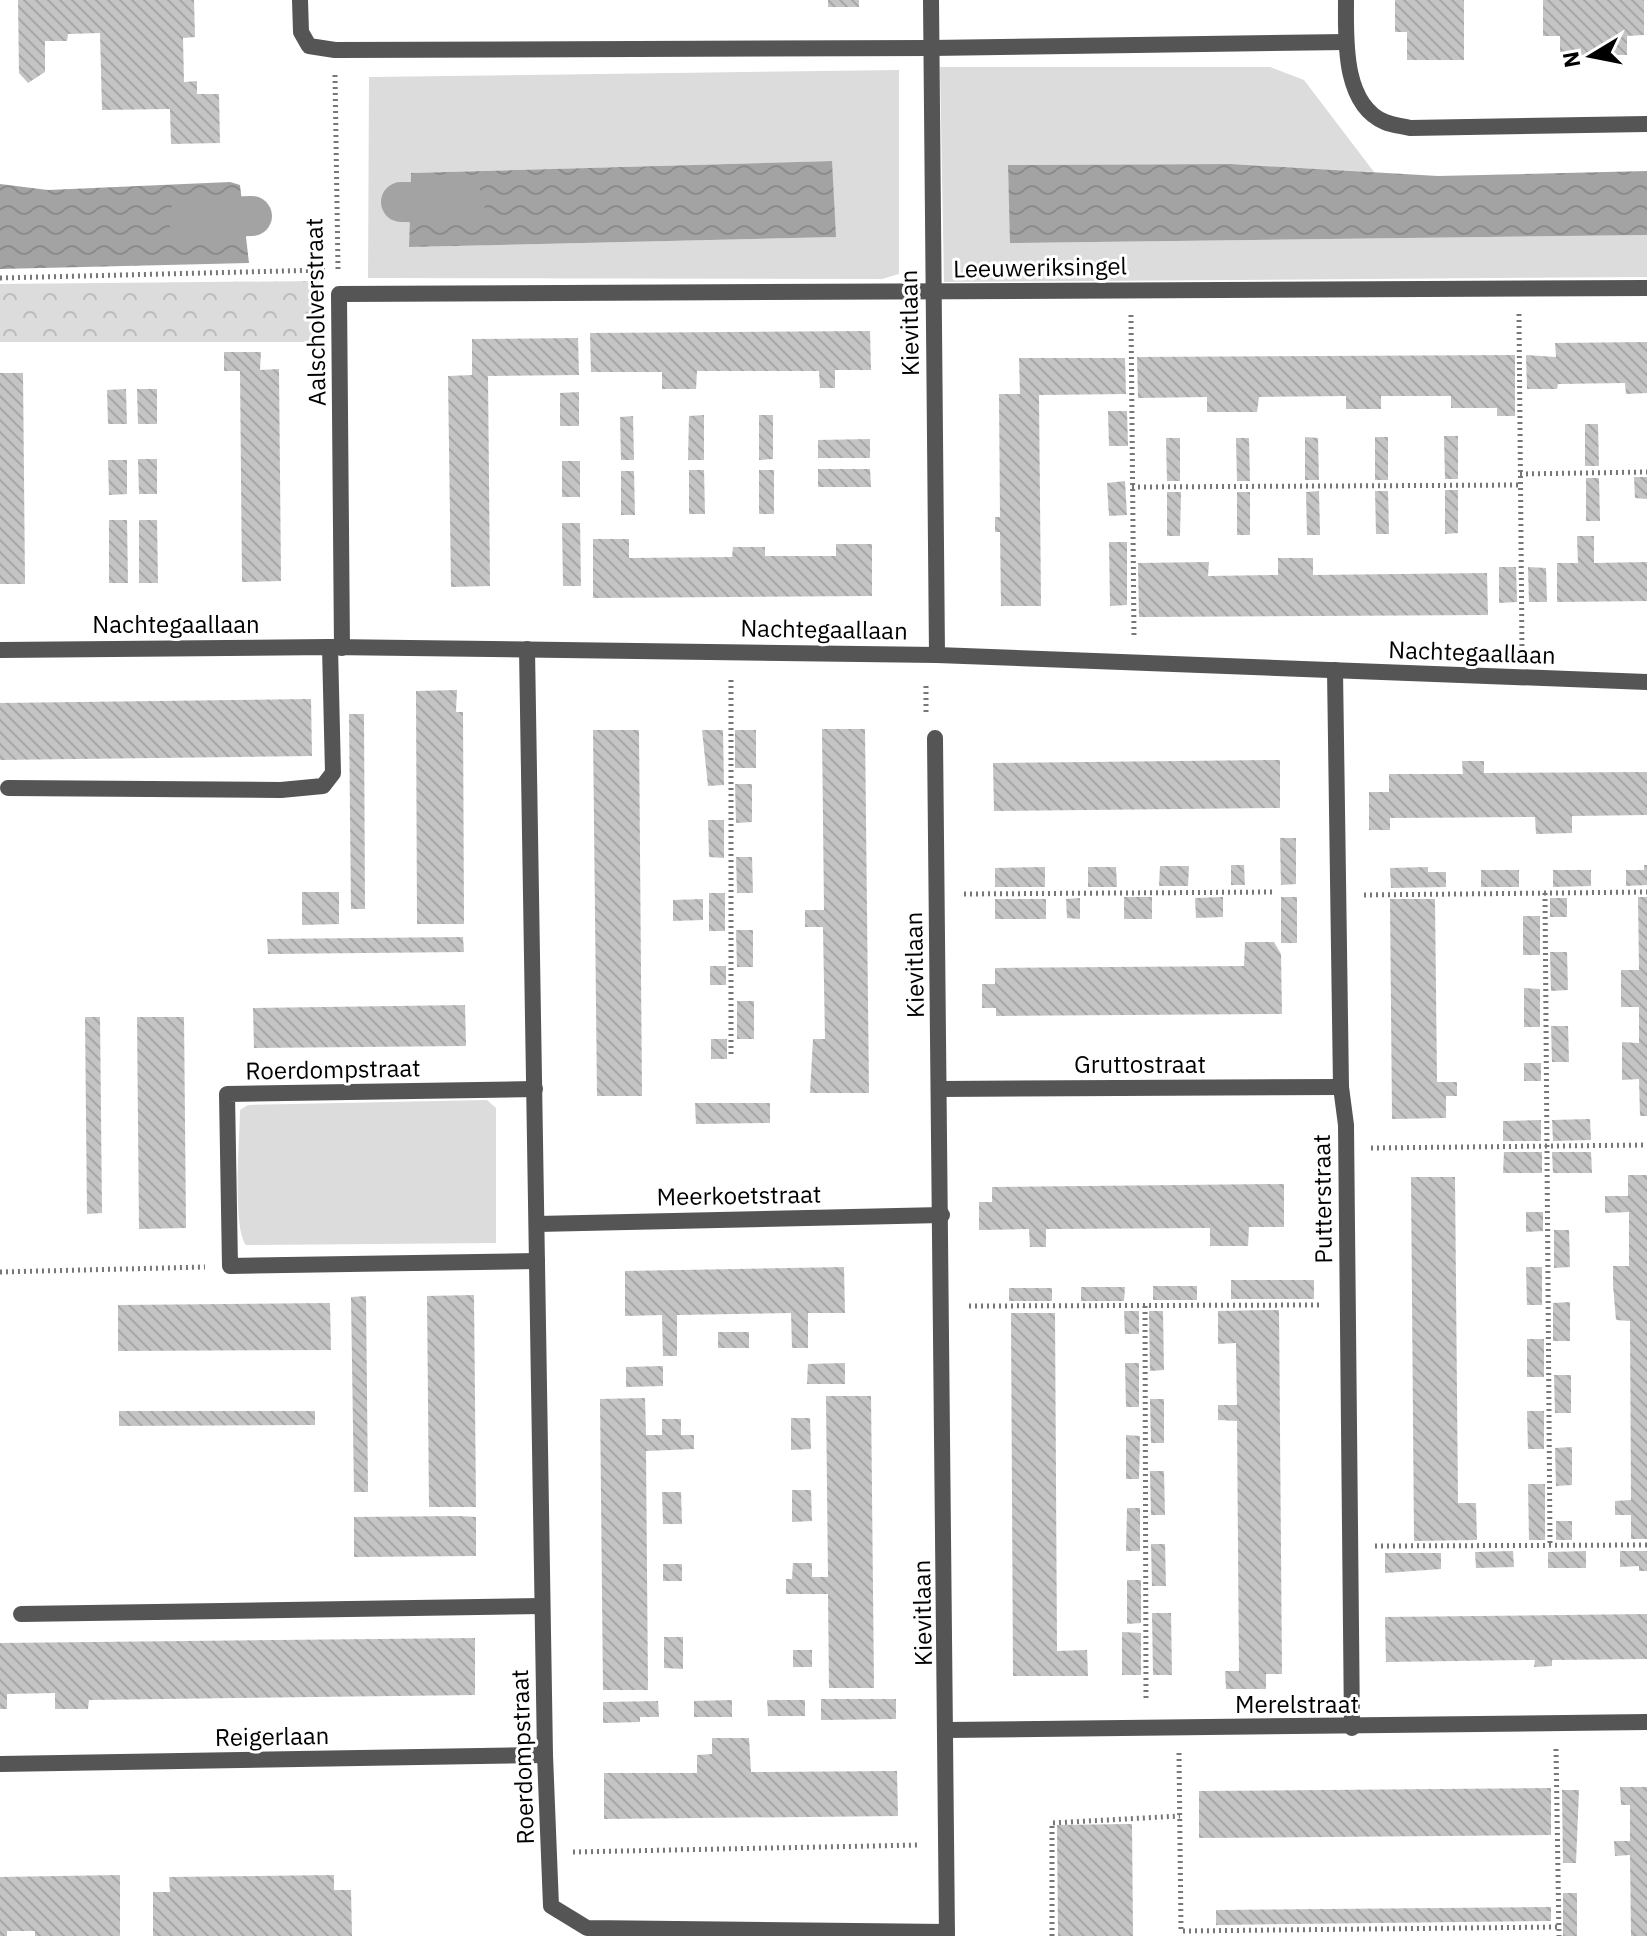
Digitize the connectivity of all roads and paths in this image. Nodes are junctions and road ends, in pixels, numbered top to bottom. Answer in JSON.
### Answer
{"nodes":[{"id":1,"x":300,"y":0,"type":"edge"},
{"id":2,"x":931,"y":0,"type":"edge"},
{"id":3,"x":1346,"y":0,"type":"edge"},
{"id":4,"x":1346,"y":42,"type":"junction"},
{"id":5,"x":931,"y":48,"type":"junction"},
{"id":6,"x":335,"y":50,"type":"junction"},
{"id":7,"x":1647,"y":124,"type":"edge"},
{"id":8,"x":338,"y":270,"type":"junction"},
{"id":9,"x":0,"y":278,"type":"edge"},
{"id":10,"x":1519,"y":288,"type":"junction"},
{"id":11,"x":1647,"y":288,"type":"edge"},
{"id":12,"x":1130,"y":289,"type":"junction"},
{"id":13,"x":933,"y":293,"type":"junction"},
{"id":14,"x":339,"y":294,"type":"junction"},
{"id":15,"x":1647,"y":472,"type":"edge"},
{"id":16,"x":1520,"y":474,"type":"junction"},
{"id":17,"x":1520,"y":485,"type":"junction"},
{"id":18,"x":1132,"y":487,"type":"junction"},
{"id":19,"x":336,"y":647,"type":"junction"},
{"id":20,"x":527,"y":649,"type":"junction"},
{"id":21,"x":0,"y":650,"type":"edge"},
{"id":22,"x":731,"y":651,"type":"junction"},
{"id":23,"x":937,"y":655,"type":"junction"},
{"id":24,"x":1134,"y":662,"type":"junction"},
{"id":25,"x":1335,"y":670,"type":"junction"},
{"id":26,"x":1522,"y":677,"type":"junction"},
{"id":27,"x":1647,"y":682,"type":"edge"},
{"id":28,"x":935,"y":738,"type":"joint"},
{"id":29,"x":8,"y":788,"type":"dead end"},
{"id":30,"x":1275,"y":892,"type":"dead end"},
{"id":31,"x":1647,"y":892,"type":"edge"},
{"id":32,"x":1545,"y":893,"type":"junction"},
{"id":33,"x":937,"y":894,"type":"junction"},
{"id":34,"x":1339,"y":895,"type":"junction"},
{"id":35,"x":731,"y":1056,"type":"dead end"},
{"id":36,"x":1341,"y":1087,"type":"junction"},
{"id":37,"x":535,"y":1089,"type":"junction"},
{"id":38,"x":939,"y":1089,"type":"junction"},
{"id":39,"x":1647,"y":1145,"type":"edge"},
{"id":40,"x":1547,"y":1146,"type":"junction"},
{"id":41,"x":1346,"y":1148,"type":"junction"},
{"id":42,"x":942,"y":1215,"type":"junction"},
{"id":43,"x":537,"y":1224,"type":"junction"},
{"id":44,"x":537,"y":1261,"type":"junction"},
{"id":45,"x":230,"y":1266,"type":"junction"},
{"id":46,"x":0,"y":1272,"type":"edge"},
{"id":47,"x":1348,"y":1305,"type":"junction"},
{"id":48,"x":1145,"y":1306,"type":"junction"},
{"id":49,"x":943,"y":1307,"type":"junction"},
{"id":50,"x":1550,"y":1545,"type":"junction"},
{"id":51,"x":1647,"y":1545,"type":"edge"},
{"id":52,"x":1350,"y":1546,"type":"junction"},
{"id":53,"x":542,"y":1606,"type":"junction"},
{"id":54,"x":21,"y":1614,"type":"dead end"},
{"id":55,"x":1647,"y":1722,"type":"edge"},
{"id":56,"x":1555,"y":1724,"type":"junction"},
{"id":57,"x":1179,"y":1728,"type":"junction"},
{"id":58,"x":1352,"y":1728,"type":"junction"},
{"id":59,"x":1147,"y":1729,"type":"junction"},
{"id":60,"x":947,"y":1730,"type":"junction"},
{"id":61,"x":545,"y":1755,"type":"junction"},
{"id":62,"x":0,"y":1764,"type":"edge"},
{"id":63,"x":1180,"y":1816,"type":"junction"},
{"id":64,"x":945,"y":1845,"type":"junction"},
{"id":65,"x":549,"y":1858,"type":"junction"},
{"id":66,"x":1559,"y":1927,"type":"junction"},
{"id":67,"x":947,"y":1934,"type":"edge"},
{"id":68,"x":1052,"y":1936,"type":"edge"},
{"id":69,"x":1559,"y":1936,"type":"edge"}],
"edges":[{"from":1,"to":6,"type":"street"},
{"from":2,"to":5,"type":"street","name":"Kievitlaan"},
{"from":3,"to":4,"type":"street"},
{"from":4,"to":5,"type":"street"},
{"from":4,"to":7,"type":"street"},
{"from":5,"to":6,"type":"street"},
{"from":5,"to":13,"type":"street","name":"Kievitlaan"},
{"from":6,"to":8,"type":"path","name":"Aalscholverstraat"},
{"from":8,"to":9,"type":"path"},
{"from":8,"to":14,"type":"path","name":"Aalscholverstraat"},
{"from":10,"to":11,"type":"street","name":"Leeuweriksingel"},
{"from":10,"to":12,"type":"street","name":"Leeuweriksingel"},
{"from":10,"to":16,"type":"path"},
{"from":12,"to":13,"type":"street","name":"Leeuweriksingel"},
{"from":12,"to":18,"type":"path"},
{"from":13,"to":14,"type":"street","name":"Leeuweriksingel"},
{"from":13,"to":23,"type":"street","name":"Kievitlaan"},
{"from":14,"to":19,"type":"street","name":"Aalscholverstraat"},
{"from":15,"to":16,"type":"path"},
{"from":16,"to":17,"type":"path"},
{"from":17,"to":18,"type":"path"},
{"from":17,"to":26,"type":"path"},
{"from":18,"to":24,"type":"path"},
{"from":19,"to":20,"type":"street","name":"Nachtegaallaan"},
{"from":19,"to":21,"type":"street","name":"Nachtegaallaan"},
{"from":19,"to":29,"type":"street","name":"Aalscholverstraat"},
{"from":20,"to":22,"type":"street","name":"Nachtegaallaan"},
{"from":20,"to":37,"type":"street","name":"Roerdompstraat"},
{"from":22,"to":23,"type":"street","name":"Nachtegaallaan"},
{"from":22,"to":35,"type":"path"},
{"from":23,"to":24,"type":"street","name":"Nachtegaallaan"},
{"from":23,"to":28,"type":"path"},
{"from":24,"to":25,"type":"street","name":"Nachtegaallaan"},
{"from":25,"to":26,"type":"street","name":"Nachtegaallaan"},
{"from":25,"to":34,"type":"street","name":"Putterstraat"},
{"from":26,"to":27,"type":"street","name":"Nachtegaallaan"},
{"from":28,"to":33,"type":"street","name":"Kievitlaan"},
{"from":30,"to":33,"type":"path"},
{"from":31,"to":32,"type":"path"},
{"from":32,"to":34,"type":"path"},
{"from":32,"to":40,"type":"path"},
{"from":33,"to":38,"type":"street","name":"Kievitlaan"},
{"from":34,"to":36,"type":"street","name":"Putterstraat"},
{"from":36,"to":38,"type":"street","name":"Gruttostraat"},
{"from":36,"to":41,"type":"street","name":"Putterstraat"},
{"from":37,"to":43,"type":"street","name":"Roerdompstraat"},
{"from":37,"to":45,"type":"street","name":"Roerdompstraat"},
{"from":38,"to":42,"type":"street","name":"Kievitlaan"},
{"from":39,"to":40,"type":"path"},
{"from":40,"to":41,"type":"path"},
{"from":40,"to":50,"type":"path"},
{"from":41,"to":47,"type":"street","name":"Putterstraat"},
{"from":42,"to":43,"type":"street","name":"Meerkoetstraat"},
{"from":42,"to":49,"type":"street","name":"Kievitlaan"},
{"from":43,"to":44,"type":"street","name":"Roerdompstraat"},
{"from":44,"to":45,"type":"street"},
{"from":44,"to":53,"type":"street","name":"Roerdompstraat"},
{"from":45,"to":46,"type":"path"},
{"from":47,"to":48,"type":"path"},
{"from":47,"to":52,"type":"street","name":"Putterstraat"},
{"from":48,"to":49,"type":"path"},
{"from":48,"to":59,"type":"path"},
{"from":49,"to":60,"type":"street","name":"Kievitlaan"},
{"from":50,"to":51,"type":"path"},
{"from":50,"to":52,"type":"path"},
{"from":52,"to":58,"type":"street","name":"Putterstraat"},
{"from":53,"to":54,"type":"street"},
{"from":53,"to":61,"type":"street","name":"Roerdompstraat"},
{"from":55,"to":56,"type":"street","name":"Merelstraat"},
{"from":56,"to":58,"type":"street","name":"Merelstraat"},
{"from":56,"to":66,"type":"path"},
{"from":57,"to":58,"type":"street","name":"Merelstraat"},
{"from":57,"to":59,"type":"street","name":"Merelstraat"},
{"from":57,"to":63,"type":"path"},
{"from":59,"to":60,"type":"street","name":"Merelstraat"},
{"from":60,"to":64,"type":"street","name":"Kievitlaan"},
{"from":61,"to":62,"type":"street","name":"Reigerlaan"},
{"from":61,"to":65,"type":"street","name":"Roerdompstraat"},
{"from":63,"to":66,"type":"path"},
{"from":63,"to":68,"type":"path"},
{"from":64,"to":65,"type":"path"},
{"from":64,"to":67,"type":"street","name":"Kievitlaan"},
{"from":65,"to":67,"type":"street","name":"Roerdompstraat"},
{"from":66,"to":69,"type":"path"}]}
